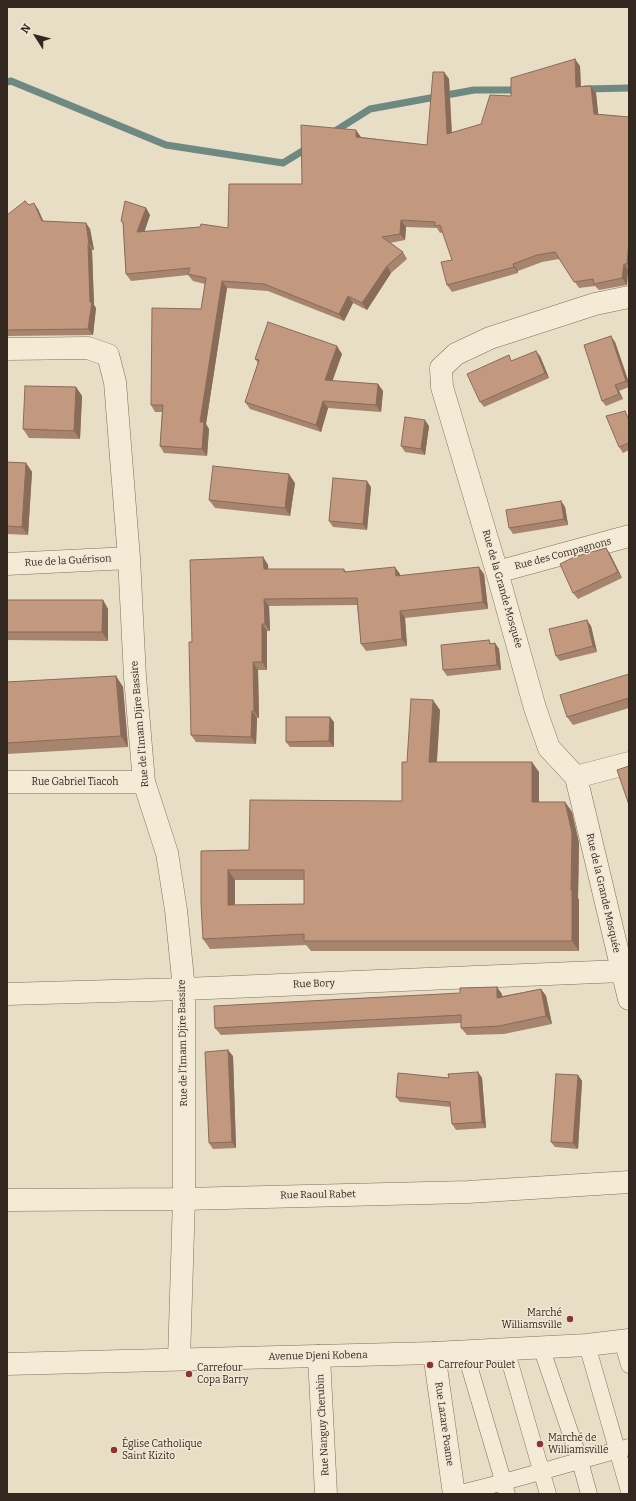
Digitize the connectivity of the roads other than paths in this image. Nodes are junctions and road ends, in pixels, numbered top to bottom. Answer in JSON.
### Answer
{"nodes":[{"id":1,"x":629,"y":297,"type":"edge"},
{"id":2,"x":7,"y":349,"type":"edge"},
{"id":3,"x":629,"y":536,"type":"edge"},
{"id":4,"x":129,"y":558,"type":"junction"},
{"id":5,"x":7,"y":564,"type":"edge"},
{"id":6,"x":498,"y":572,"type":"junction"},
{"id":7,"x":629,"y":763,"type":"edge"},
{"id":8,"x":576,"y":777,"type":"junction"},
{"id":9,"x":7,"y":782,"type":"edge"},
{"id":10,"x":144,"y":782,"type":"junction"},
{"id":11,"x":622,"y":971,"type":"junction"},
{"id":12,"x":184,"y":989,"type":"junction"},
{"id":13,"x":7,"y":994,"type":"edge"},
{"id":14,"x":629,"y":1000,"type":"edge"},
{"id":15,"x":629,"y":1182,"type":"edge"},
{"id":16,"x":184,"y":1199,"type":"junction"},
{"id":17,"x":7,"y":1200,"type":"edge"},
{"id":18,"x":625,"y":1340,"type":"edge"},
{"id":19,"x":587,"y":1345,"type":"junction"},
{"id":20,"x":541,"y":1348,"type":"junction"},
{"id":21,"x":506,"y":1349,"type":"junction"},
{"id":22,"x":465,"y":1352,"type":"junction"},
{"id":23,"x":434,"y":1353,"type":"junction"},
{"id":24,"x":319,"y":1356,"type":"junction"},
{"id":25,"x":179,"y":1359,"type":"junction"},
{"id":26,"x":7,"y":1364,"type":"edge"},
{"id":27,"x":629,"y":1365,"type":"edge"},
{"id":28,"x":623,"y":1449,"type":"edge"},
{"id":29,"x":580,"y":1461,"type":"junction"},
{"id":30,"x":542,"y":1472,"type":"junction"},
{"id":31,"x":506,"y":1488,"type":"edge"},
{"id":32,"x":629,"y":1491,"type":"edge"},
{"id":33,"x":326,"y":1494,"type":"edge"},
{"id":34,"x":454,"y":1494,"type":"edge"},
{"id":35,"x":457,"y":1494,"type":"edge"},
{"id":36,"x":548,"y":1494,"type":"edge"},
{"id":37,"x":589,"y":1494,"type":"edge"}],
"edges":[{"from":1,"to":6,"type":"street","name":"Rue de la Grande Mosquée"},
{"from":2,"to":4,"type":"street","name":"Rue de l'Imam Djire Bassire"},
{"from":3,"to":6,"type":"street","name":"Rue des Compagnons"},
{"from":4,"to":5,"type":"street","name":"Rue de la Guérison"},
{"from":4,"to":10,"type":"street","name":"Rue de l'Imam Djire Bassire"},
{"from":6,"to":8,"type":"street","name":"Rue de la Grande Mosquée"},
{"from":7,"to":8,"type":"street"},
{"from":8,"to":11,"type":"street","name":"Rue de la Grande Mosquée"},
{"from":9,"to":10,"type":"street","name":"Rue Gabriel Tiacoh"},
{"from":10,"to":12,"type":"street","name":"Rue de l'Imam Djire Bassire"},
{"from":11,"to":12,"type":"street","name":"Rue Bory"},
{"from":11,"to":14,"type":"street","name":"Rue de la Grande Mosquée"},
{"from":12,"to":13,"type":"street","name":"Rue Bory"},
{"from":12,"to":16,"type":"street","name":"Rue de l'Imam Djire Bassire"},
{"from":15,"to":16,"type":"street","name":"Rue Raoul Rabet"},
{"from":16,"to":17,"type":"street","name":"Rue Raoul Rabet"},
{"from":16,"to":25,"type":"street","name":"Rue de l'Imam Djire Bassire"},
{"from":18,"to":19,"type":"street","name":"Avenue Djeni Kobena"},
{"from":18,"to":27,"type":"street"},
{"from":19,"to":20,"type":"street","name":"Avenue Djeni Kobena"},
{"from":19,"to":28,"type":"street"},
{"from":20,"to":21,"type":"street","name":"Avenue Djeni Kobena"},
{"from":20,"to":29,"type":"street"},
{"from":21,"to":22,"type":"street","name":"Avenue Djeni Kobena"},
{"from":21,"to":30,"type":"street"},
{"from":22,"to":23,"type":"street","name":"Avenue Djeni Kobena"},
{"from":22,"to":31,"type":"street"},
{"from":23,"to":24,"type":"street","name":"Avenue Djeni Kobena"},
{"from":23,"to":34,"type":"street","name":"Rue Lazare Poame"},
{"from":24,"to":25,"type":"street","name":"Avenue Djeni Kobena"},
{"from":24,"to":33,"type":"street","name":"Rue Nanguy Cherubin"},
{"from":25,"to":26,"type":"street","name":"Avenue Djeni Kobena"},
{"from":28,"to":29,"type":"street"},
{"from":28,"to":32,"type":"street"},
{"from":29,"to":30,"type":"street"},
{"from":29,"to":37,"type":"street"},
{"from":30,"to":31,"type":"street"},
{"from":30,"to":36,"type":"street"},
{"from":31,"to":35,"type":"street"}]}
